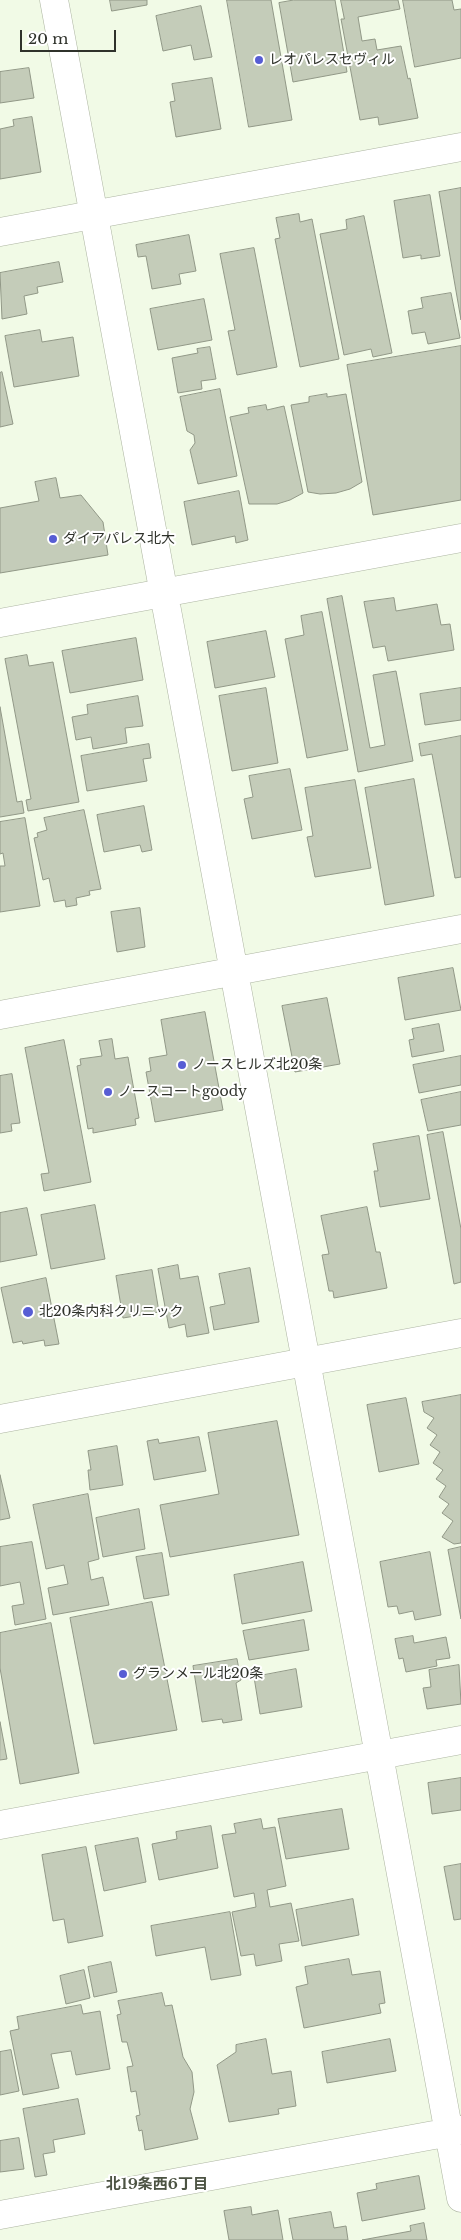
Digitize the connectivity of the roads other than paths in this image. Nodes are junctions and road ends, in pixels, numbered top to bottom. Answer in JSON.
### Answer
{"nodes":[{"id":1,"x":54,"y":0,"type":"edge"},
{"id":2,"x":461,"y":147,"type":"edge"},
{"id":3,"x":93,"y":215,"type":"junction"},
{"id":4,"x":0,"y":232,"type":"edge"},
{"id":5,"x":461,"y":538,"type":"edge"},
{"id":6,"x":164,"y":594,"type":"junction"},
{"id":7,"x":0,"y":623,"type":"edge"},
{"id":8,"x":461,"y":929,"type":"edge"},
{"id":9,"x":235,"y":971,"type":"junction"},
{"id":10,"x":0,"y":1015,"type":"edge"},
{"id":11,"x":461,"y":1334,"type":"edge"},
{"id":12,"x":307,"y":1362,"type":"junction"},
{"id":13,"x":0,"y":1419,"type":"edge"},
{"id":14,"x":461,"y":1740,"type":"edge"},
{"id":15,"x":380,"y":1755,"type":"junction"},
{"id":16,"x":0,"y":1825,"type":"edge"},
{"id":17,"x":455,"y":2131,"type":"edge"},
{"id":18,"x":461,"y":2198,"type":"edge"},
{"id":19,"x":0,"y":2215,"type":"edge"}],
"edges":[{"from":1,"to":3,"type":"street"},
{"from":2,"to":3,"type":"street"},
{"from":3,"to":4,"type":"street"},
{"from":3,"to":6,"type":"street"},
{"from":5,"to":6,"type":"street"},
{"from":6,"to":7,"type":"street"},
{"from":6,"to":9,"type":"street"},
{"from":8,"to":9,"type":"street"},
{"from":9,"to":10,"type":"street"},
{"from":9,"to":12,"type":"street"},
{"from":11,"to":12,"type":"street"},
{"from":12,"to":13,"type":"street"},
{"from":12,"to":15,"type":"street"},
{"from":14,"to":15,"type":"street"},
{"from":15,"to":16,"type":"street"},
{"from":15,"to":17,"type":"street"},
{"from":17,"to":18,"type":"street"},
{"from":17,"to":19,"type":"street"}]}
